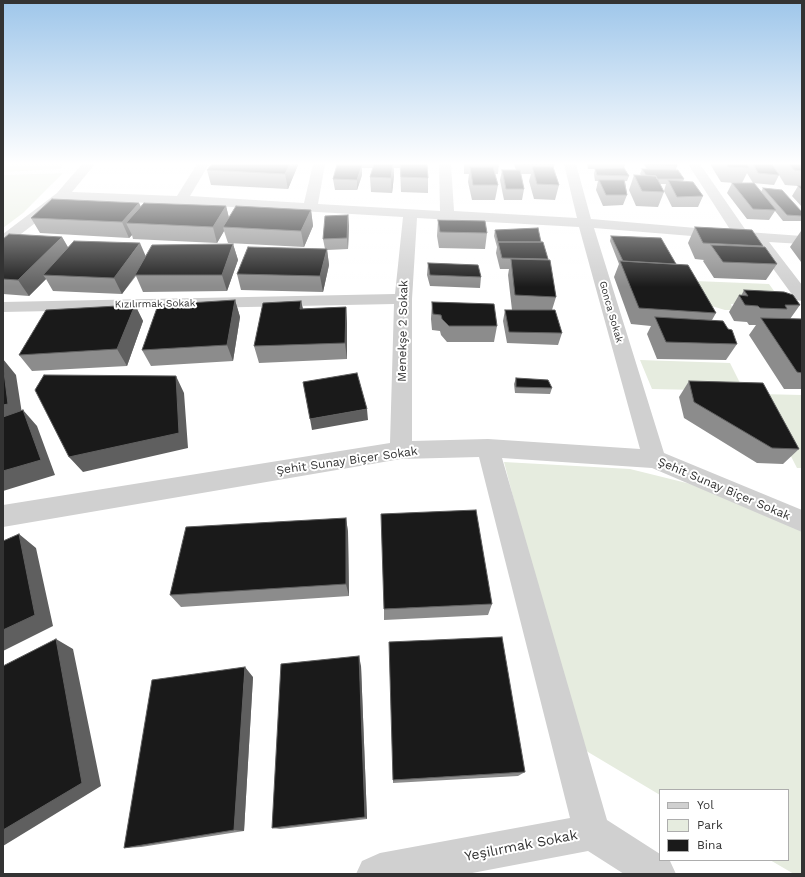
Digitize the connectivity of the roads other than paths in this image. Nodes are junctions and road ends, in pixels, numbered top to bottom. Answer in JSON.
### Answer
{"nodes":[{"id":1,"x":50,"y":205,"type":"edge"},
{"id":2,"x":272,"y":205,"type":"edge"},
{"id":3,"x":447,"y":205,"type":"edge"},
{"id":4,"x":580,"y":205,"type":"edge"},
{"id":5,"x":725,"y":205,"type":"edge"},
{"id":6,"x":310,"y":207,"type":"joint"},
{"id":7,"x":410,"y":213,"type":"junction"},
{"id":8,"x":448,"y":215,"type":"junction"},
{"id":9,"x":585,"y":223,"type":"junction"},
{"id":10,"x":750,"y":237,"type":"junction"},
{"id":11,"x":802,"y":240,"type":"edge"},
{"id":12,"x":3,"y":241,"type":"edge"},
{"id":13,"x":802,"y":296,"type":"edge"},
{"id":14,"x":403,"y":299,"type":"junction"},
{"id":15,"x":3,"y":307,"type":"edge"},
{"id":16,"x":488,"y":448,"type":"junction"},
{"id":17,"x":401,"y":450,"type":"junction"},
{"id":18,"x":654,"y":459,"type":"junction"},
{"id":19,"x":3,"y":516,"type":"edge"},
{"id":20,"x":802,"y":521,"type":"edge"},
{"id":21,"x":592,"y":832,"type":"junction"},
{"id":22,"x":379,"y":873,"type":"edge"},
{"id":23,"x":657,"y":874,"type":"edge"}],
"edges":[{"from":1,"to":12,"type":"street"},
{"from":2,"to":6,"type":"street"},
{"from":3,"to":8,"type":"street"},
{"from":4,"to":9,"type":"street","name":"Gonca Sokak"},
{"from":5,"to":10,"type":"street"},
{"from":6,"to":7,"type":"street"},
{"from":7,"to":8,"type":"street"},
{"from":7,"to":14,"type":"street","name":"Menekşe 2 Sokak"},
{"from":8,"to":9,"type":"street"},
{"from":9,"to":10,"type":"street"},
{"from":9,"to":18,"type":"street","name":"Gonca Sokak"},
{"from":10,"to":11,"type":"street"},
{"from":10,"to":13,"type":"street"},
{"from":14,"to":15,"type":"street","name":"Kızılırmak Sokak"},
{"from":14,"to":17,"type":"street","name":"Menekşe 2 Sokak"},
{"from":16,"to":17,"type":"street","name":"Şehit Sunay Biçer Sokak"},
{"from":16,"to":18,"type":"street","name":"Şehit Sunay Biçer Sokak"},
{"from":16,"to":21,"type":"street"},
{"from":17,"to":19,"type":"street","name":"Şehit Sunay Biçer Sokak"},
{"from":18,"to":20,"type":"street","name":"Şehit Sunay Biçer Sokak"},
{"from":21,"to":22,"type":"street","name":"Yeşilırmak Sokak"},
{"from":21,"to":23,"type":"street","name":"Yeşilırmak Sokak"}]}
